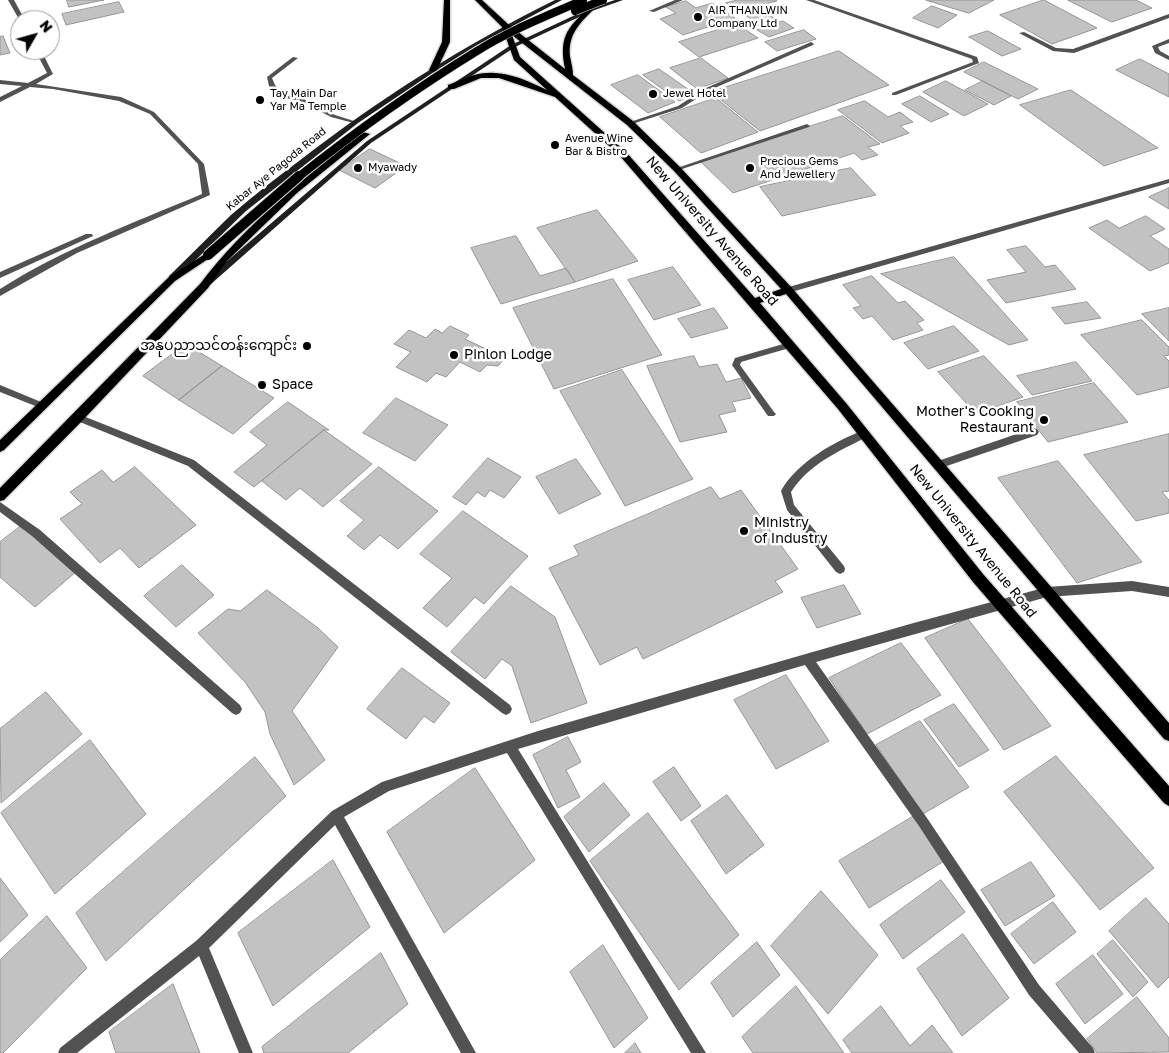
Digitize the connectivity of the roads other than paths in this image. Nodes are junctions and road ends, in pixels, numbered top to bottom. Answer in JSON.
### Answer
{"nodes":[{"id":1,"x":446,"y":0,"type":"edge"},
{"id":2,"x":478,"y":0,"type":"edge"},
{"id":3,"x":559,"y":0,"type":"edge"},
{"id":4,"x":583,"y":0,"type":"edge"},
{"id":5,"x":603,"y":0,"type":"edge"},
{"id":6,"x":620,"y":0,"type":"edge"},
{"id":7,"x":680,"y":0,"type":"edge"},
{"id":8,"x":809,"y":0,"type":"edge"},
{"id":9,"x":590,"y":10,"type":"junction"},
{"id":10,"x":652,"y":11,"type":"dead end"},
{"id":11,"x":1169,"y":16,"type":"edge"},
{"id":12,"x":505,"y":26,"type":"junction"},
{"id":13,"x":1022,"y":33,"type":"dead end"},
{"id":14,"x":524,"y":40,"type":"junction"},
{"id":15,"x":1169,"y":41,"type":"edge"},
{"id":16,"x":811,"y":44,"type":"dead end"},
{"id":17,"x":513,"y":46,"type":"junction"},
{"id":18,"x":295,"y":58,"type":"dead end"},
{"id":19,"x":1169,"y":58,"type":"edge"},
{"id":20,"x":43,"y":60,"type":"edge"},
{"id":21,"x":433,"y":70,"type":"junction"},
{"id":22,"x":570,"y":74,"type":"junction"},
{"id":23,"x":0,"y":82,"type":"edge"},
{"id":24,"x":28,"y":84,"type":"junction"},
{"id":25,"x":451,"y":87,"type":"junction"},
{"id":26,"x":894,"y":94,"type":"dead end"},
{"id":27,"x":0,"y":100,"type":"edge"},
{"id":28,"x":564,"y":100,"type":"junction"},
{"id":29,"x":356,"y":122,"type":"junction"},
{"id":30,"x":630,"y":123,"type":"junction"},
{"id":31,"x":807,"y":126,"type":"dead end"},
{"id":32,"x":383,"y":133,"type":"junction"},
{"id":33,"x":677,"y":169,"type":"junction"},
{"id":34,"x":1169,"y":180,"type":"edge"},
{"id":35,"x":157,"y":216,"type":"junction"},
{"id":36,"x":0,"y":275,"type":"edge"},
{"id":37,"x":172,"y":279,"type":"junction"},
{"id":38,"x":204,"y":286,"type":"junction"},
{"id":39,"x":788,"y":290,"type":"junction"},
{"id":40,"x":0,"y":293,"type":"edge"},
{"id":41,"x":753,"y":302,"type":"junction"},
{"id":42,"x":790,"y":345,"type":"junction"},
{"id":43,"x":0,"y":388,"type":"edge"},
{"id":44,"x":42,"y":406,"type":"junction"},
{"id":45,"x":771,"y":414,"type":"dead end"},
{"id":46,"x":78,"y":418,"type":"junction"},
{"id":47,"x":1034,"y":432,"type":"dead end"},
{"id":48,"x":864,"y":434,"type":"junction"},
{"id":49,"x":0,"y":447,"type":"edge"},
{"id":50,"x":938,"y":465,"type":"junction"},
{"id":51,"x":0,"y":496,"type":"edge"},
{"id":52,"x":0,"y":506,"type":"edge"},
{"id":53,"x":840,"y":569,"type":"dead end"},
{"id":54,"x":1047,"y":592,"type":"junction"},
{"id":55,"x":1169,"y":592,"type":"edge"},
{"id":56,"x":1002,"y":604,"type":"junction"},
{"id":57,"x":808,"y":660,"type":"junction"},
{"id":58,"x":236,"y":709,"type":"dead end"},
{"id":59,"x":506,"y":709,"type":"dead end"},
{"id":60,"x":1169,"y":734,"type":"edge"},
{"id":61,"x":509,"y":746,"type":"junction"},
{"id":62,"x":1169,"y":798,"type":"edge"},
{"id":63,"x":336,"y":815,"type":"junction"},
{"id":64,"x":201,"y":946,"type":"junction"},
{"id":65,"x":65,"y":1053,"type":"edge"},
{"id":66,"x":246,"y":1053,"type":"edge"},
{"id":67,"x":469,"y":1053,"type":"edge"},
{"id":68,"x":699,"y":1053,"type":"edge"},
{"id":69,"x":1088,"y":1053,"type":"edge"}],
"edges":[{"from":1,"to":21,"type":"main road"},
{"from":2,"to":12,"type":"main road"},
{"from":3,"to":12,"type":"main road","name":"Kabar Aye Pagoda Road"},
{"from":4,"to":37,"type":"main road","name":"Kabar Aye Pagoda Road","bridge":true},
{"from":5,"to":38,"type":"main road","bridge":true},
{"from":6,"to":9,"type":"main road"},
{"from":7,"to":10,"type":"street"},
{"from":8,"to":26,"type":"street"},
{"from":9,"to":14,"type":"main road"},
{"from":9,"to":22,"type":"main road"},
{"from":11,"to":13,"type":"street"},
{"from":12,"to":14,"type":"main road","name":"New University Avenue Road"},
{"from":12,"to":17,"type":"main road","name":"New University Avenue Road"},
{"from":12,"to":21,"type":"main road","name":"Kabar Aye Pagoda Road"},
{"from":14,"to":17,"type":"main road"},
{"from":14,"to":22,"type":"main road","name":"New University Avenue Road"},
{"from":15,"to":19,"type":"street"},
{"from":16,"to":30,"type":"street"},
{"from":17,"to":25,"type":"main road"},
{"from":17,"to":28,"type":"main road","name":"New University Avenue Road"},
{"from":18,"to":29,"type":"street"},
{"from":20,"to":24,"type":"street"},
{"from":21,"to":29,"type":"main road","name":"Kabar Aye Pagoda Road"},
{"from":22,"to":30,"type":"main road","name":"New University Avenue Road"},
{"from":23,"to":24,"type":"street"},
{"from":24,"to":27,"type":"street"},
{"from":24,"to":35,"type":"street"},
{"from":25,"to":28,"type":"main road"},
{"from":25,"to":32,"type":"main road"},
{"from":28,"to":41,"type":"main road","name":"New University Avenue Road"},
{"from":29,"to":32,"type":"main road"},
{"from":29,"to":37,"type":"main road","name":"Kabar Aye Pagoda Road"},
{"from":30,"to":33,"type":"main road","name":"New University Avenue Road"},
{"from":31,"to":33,"type":"street"},
{"from":32,"to":38,"type":"main road"},
{"from":33,"to":39,"type":"main road","name":"New University Avenue Road"},
{"from":34,"to":39,"type":"street"},
{"from":35,"to":36,"type":"street"},
{"from":35,"to":40,"type":"street"},
{"from":37,"to":44,"type":"main road","name":"Kabar Aye Pagoda Road"},
{"from":38,"to":46,"type":"main road"},
{"from":39,"to":41,"type":"main road"},
{"from":39,"to":50,"type":"main road","name":"New University Avenue Road"},
{"from":41,"to":42,"type":"main road","name":"New University Avenue Road"},
{"from":42,"to":45,"type":"street"},
{"from":42,"to":48,"type":"main road","name":"New University Avenue Road"},
{"from":43,"to":44,"type":"street"},
{"from":44,"to":49,"type":"main road","name":"Kabar Aye Pagoda Road"},
{"from":46,"to":51,"type":"main road"},
{"from":46,"to":59,"type":"street"},
{"from":47,"to":50,"type":"street"},
{"from":48,"to":53,"type":"street"},
{"from":48,"to":56,"type":"main road","name":"New University Avenue Road"},
{"from":50,"to":54,"type":"main road","name":"New University Avenue Road"},
{"from":52,"to":58,"type":"street"},
{"from":54,"to":55,"type":"street"},
{"from":54,"to":56,"type":"street"},
{"from":54,"to":60,"type":"main road","name":"New University Avenue Road"},
{"from":56,"to":57,"type":"street"},
{"from":56,"to":62,"type":"main road","name":"New University Avenue Road"},
{"from":57,"to":61,"type":"street"},
{"from":57,"to":69,"type":"street"},
{"from":61,"to":63,"type":"street"},
{"from":61,"to":68,"type":"street"},
{"from":63,"to":64,"type":"street"},
{"from":63,"to":67,"type":"street"},
{"from":64,"to":65,"type":"street"},
{"from":64,"to":66,"type":"street"}]}
